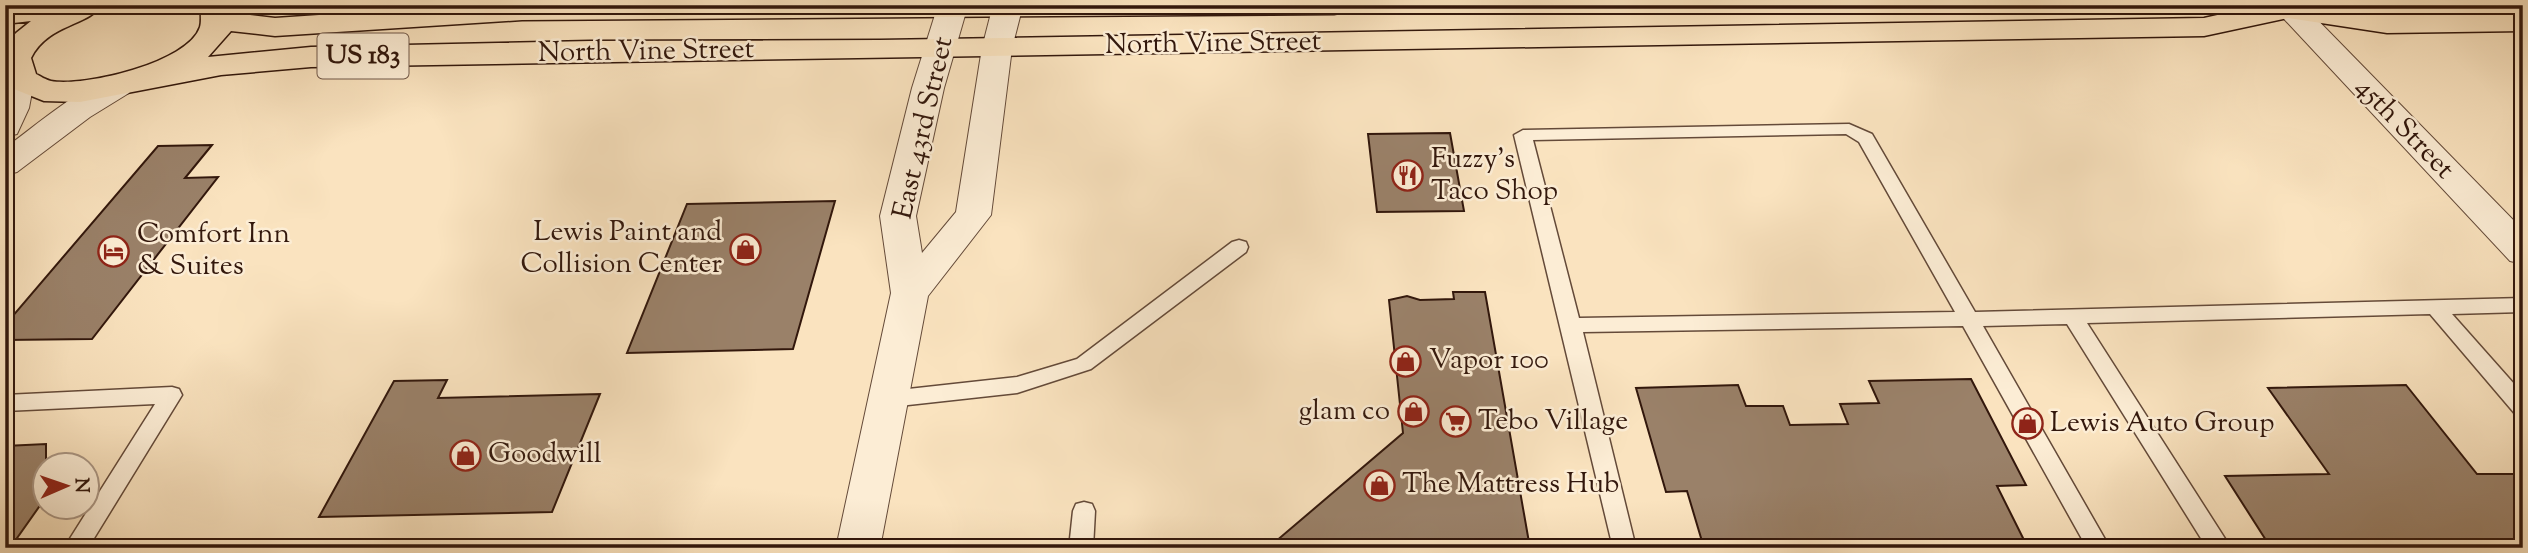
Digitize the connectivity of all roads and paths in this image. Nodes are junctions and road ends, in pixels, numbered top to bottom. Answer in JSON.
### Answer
{"nodes":[{"id":1,"x":70,"y":5,"type":"edge"},
{"id":2,"x":87,"y":5,"type":"edge"},
{"id":3,"x":1334,"y":5,"type":"edge"},
{"id":4,"x":2257,"y":5,"type":"edge"},
{"id":5,"x":1008,"y":7,"type":"edge"},
{"id":6,"x":2294,"y":7,"type":"edge"},
{"id":7,"x":953,"y":8,"type":"edge"},
{"id":8,"x":218,"y":10,"type":"edge"},
{"id":9,"x":5,"y":15,"type":"edge"},
{"id":10,"x":2523,"y":22,"type":"edge"},
{"id":11,"x":997,"y":48,"type":"junction"},
{"id":12,"x":940,"y":49,"type":"junction"},
{"id":13,"x":12,"y":69,"type":"edge"},
{"id":14,"x":127,"y":83,"type":"junction"},
{"id":15,"x":5,"y":127,"type":"edge"},
{"id":16,"x":5,"y":164,"type":"edge"},
{"id":17,"x":1239,"y":247,"type":"dead end"},
{"id":18,"x":2523,"y":252,"type":"edge"},
{"id":19,"x":910,"y":293,"type":"junction"},
{"id":20,"x":2523,"y":305,"type":"edge"},
{"id":21,"x":2435,"y":307,"type":"junction"},
{"id":22,"x":2073,"y":316,"type":"junction"},
{"id":23,"x":1971,"y":319,"type":"junction"},
{"id":24,"x":1571,"y":325,"type":"junction"},
{"id":25,"x":890,"y":399,"type":"junction"},
{"id":26,"x":5,"y":403,"type":"edge"},
{"id":27,"x":2523,"y":409,"type":"edge"},
{"id":28,"x":1084,"y":511,"type":"dead end"},
{"id":29,"x":75,"y":548,"type":"edge"},
{"id":30,"x":858,"y":548,"type":"edge"},
{"id":31,"x":1081,"y":548,"type":"edge"},
{"id":32,"x":1625,"y":548,"type":"edge"},
{"id":33,"x":2099,"y":548,"type":"edge"},
{"id":34,"x":2220,"y":548,"type":"edge"}],
"edges":[{"from":1,"to":9,"type":"highway"},
{"from":2,"to":13,"type":"highway"},
{"from":3,"to":5,"type":"highway","name":"North Vine Street","number":"US 183"},
{"from":4,"to":6,"type":"highway","name":"North Vine Street","number":"US 183"},
{"from":5,"to":7,"type":"highway","name":"North Vine Street","number":"US 183"},
{"from":5,"to":11,"type":"street","name":"East 43rd Street"},
{"from":6,"to":10,"type":"highway","name":"North Vine Street","number":"US 183"},
{"from":6,"to":11,"type":"highway","name":"North Vine Street","number":"US 183"},
{"from":6,"to":18,"type":"street","name":"45th Street"},
{"from":7,"to":8,"type":"highway","name":"North Vine Street","number":"US 183"},
{"from":7,"to":12,"type":"street","name":"East 43rd Street"},
{"from":8,"to":14,"type":"highway"},
{"from":11,"to":12,"type":"highway","name":"North Vine Street","number":"US 183"},
{"from":11,"to":19,"type":"street","name":"East 43rd Street"},
{"from":12,"to":14,"type":"highway","name":"North Vine Street","number":"US 183"},
{"from":12,"to":19,"type":"street","name":"East 43rd Street"},
{"from":13,"to":14,"type":"highway"},
{"from":13,"to":15,"type":"street"},
{"from":14,"to":16,"type":"street"},
{"from":17,"to":25,"type":"lane"},
{"from":19,"to":25,"type":"street","name":"East 43rd Street"},
{"from":20,"to":21,"type":"lane"},
{"from":21,"to":22,"type":"lane"},
{"from":21,"to":27,"type":"lane"},
{"from":22,"to":23,"type":"lane"},
{"from":22,"to":34,"type":"lane"},
{"from":23,"to":24,"type":"lane"},
{"from":23,"to":24,"type":"lane"},
{"from":23,"to":33,"type":"lane"},
{"from":24,"to":32,"type":"lane"},
{"from":25,"to":30,"type":"street","name":"East 43rd Street"},
{"from":26,"to":29,"type":"lane"},
{"from":28,"to":31,"type":"lane"}]}
